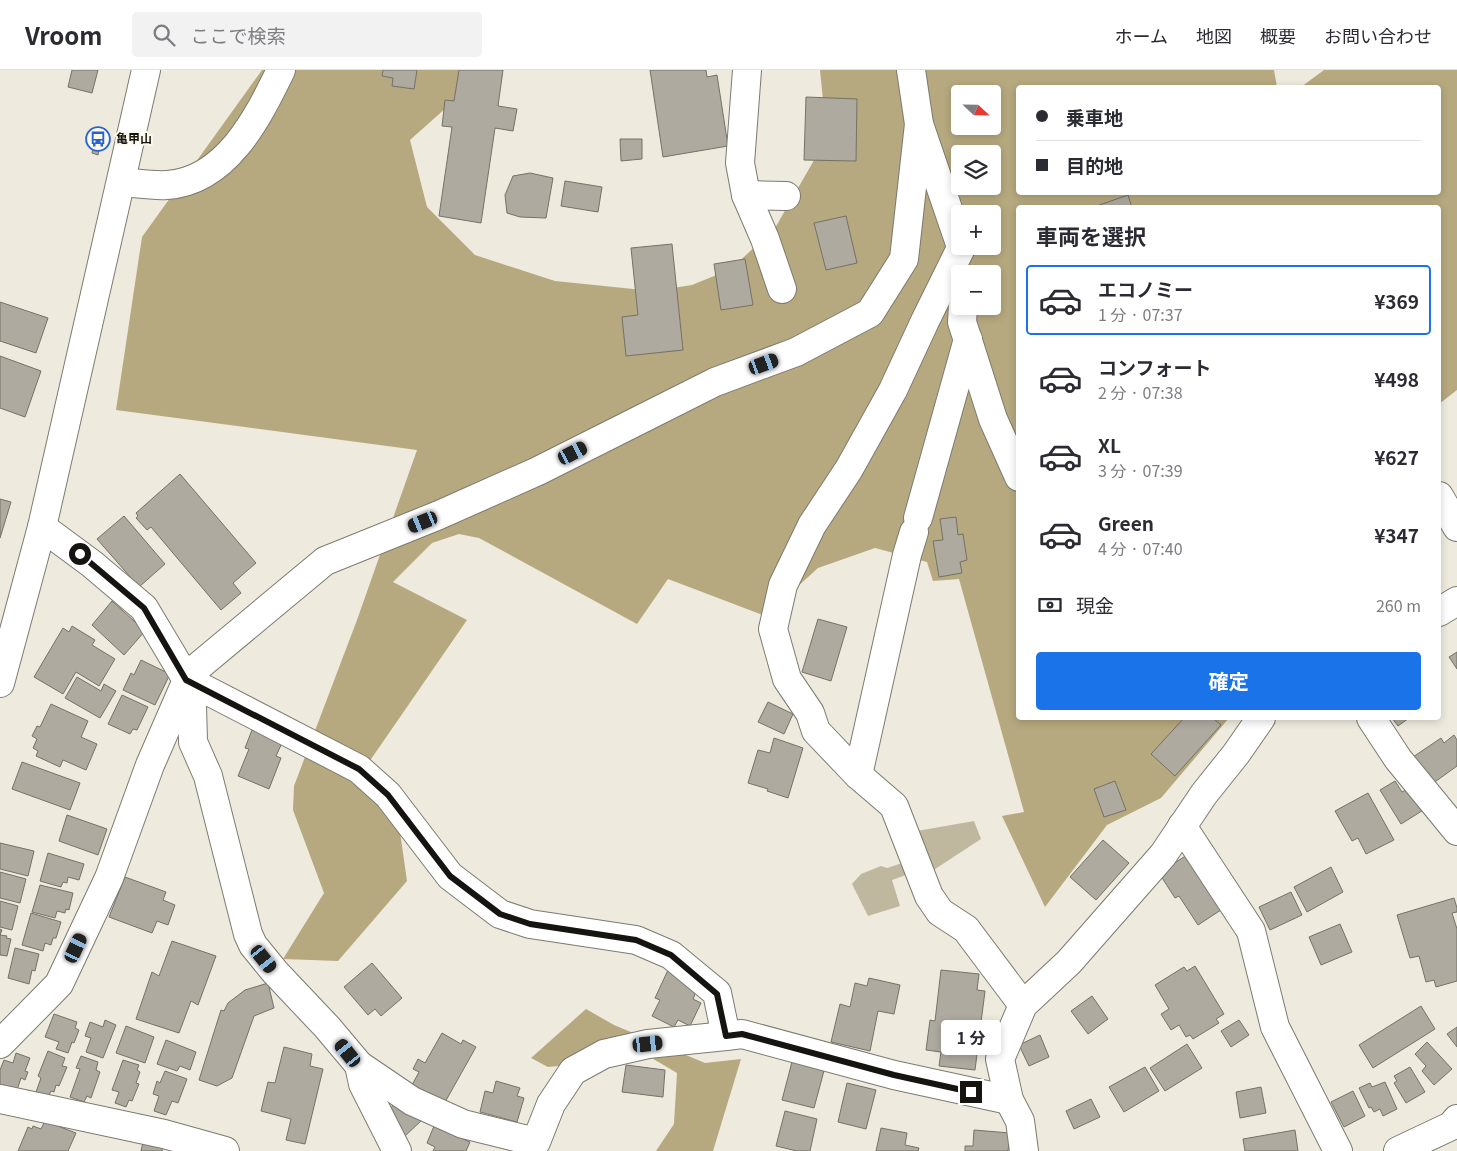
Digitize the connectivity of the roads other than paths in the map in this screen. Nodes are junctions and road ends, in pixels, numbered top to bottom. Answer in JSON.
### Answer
{"nodes":[{"id":1,"x":146,"y":70,"type":"edge"},
{"id":2,"x":280,"y":70,"type":"edge"},
{"id":3,"x":747,"y":70,"type":"edge"},
{"id":4,"x":911,"y":70,"type":"edge"},
{"id":5,"x":919,"y":124,"type":"junction"},
{"id":6,"x":121,"y":182,"type":"junction"},
{"id":7,"x":746,"y":195,"type":"junction"},
{"id":8,"x":786,"y":196,"type":"dead end"},
{"id":9,"x":951,"y":222,"type":"edge"},
{"id":10,"x":960,"y":255,"type":"edge"},
{"id":11,"x":782,"y":289,"type":"dead end"},
{"id":12,"x":962,"y":315,"type":"edge"},
{"id":13,"x":968,"y":339,"type":"junction"},
{"id":14,"x":1016,"y":470,"type":"edge"},
{"id":15,"x":1441,"y":499,"type":"edge"},
{"id":16,"x":42,"y":527,"type":"junction"},
{"id":17,"x":1457,"y":527,"type":"edge"},
{"id":18,"x":1457,"y":602,"type":"edge"},
{"id":19,"x":1441,"y":611,"type":"edge"},
{"id":20,"x":186,"y":680,"type":"junction"},
{"id":21,"x":0,"y":683,"type":"edge"},
{"id":22,"x":1260,"y":720,"type":"edge"},
{"id":23,"x":1371,"y":720,"type":"edge"},
{"id":24,"x":858,"y":775,"type":"junction"},
{"id":25,"x":1182,"y":826,"type":"junction"},
{"id":26,"x":1457,"y":832,"type":"edge"},
{"id":27,"x":1023,"y":1004,"type":"junction"},
{"id":28,"x":726,"y":1036,"type":"junction"},
{"id":29,"x":0,"y":1044,"type":"edge"},
{"id":30,"x":359,"y":1066,"type":"junction"},
{"id":31,"x":0,"y":1099,"type":"edge"},
{"id":32,"x":1009,"y":1100,"type":"junction"},
{"id":33,"x":1457,"y":1119,"type":"edge"},
{"id":34,"x":225,"y":1151,"type":"edge"},
{"id":35,"x":398,"y":1151,"type":"edge"},
{"id":36,"x":1024,"y":1151,"type":"edge"},
{"id":37,"x":1338,"y":1151,"type":"edge"},
{"id":38,"x":1398,"y":1151,"type":"edge"}],
"edges":[{"from":1,"to":6,"type":"street"},
{"from":2,"to":6,"type":"street"},
{"from":3,"to":7,"type":"street"},
{"from":4,"to":5,"type":"street"},
{"from":5,"to":9,"type":"street"},
{"from":5,"to":20,"type":"street"},
{"from":6,"to":16,"type":"street"},
{"from":7,"to":8,"type":"street"},
{"from":7,"to":11,"type":"street"},
{"from":10,"to":24,"type":"street"},
{"from":12,"to":13,"type":"street"},
{"from":13,"to":14,"type":"street"},
{"from":13,"to":24,"type":"street"},
{"from":15,"to":17,"type":"street"},
{"from":16,"to":20,"type":"street"},
{"from":16,"to":21,"type":"street"},
{"from":18,"to":19,"type":"street"},
{"from":20,"to":28,"type":"street"},
{"from":20,"to":29,"type":"street"},
{"from":20,"to":30,"type":"street"},
{"from":22,"to":25,"type":"street"},
{"from":23,"to":26,"type":"street"},
{"from":24,"to":27,"type":"street"},
{"from":25,"to":27,"type":"street"},
{"from":25,"to":37,"type":"street"},
{"from":27,"to":32,"type":"street"},
{"from":28,"to":30,"type":"street"},
{"from":28,"to":32,"type":"street"},
{"from":30,"to":35,"type":"street"},
{"from":31,"to":34,"type":"street"},
{"from":32,"to":36,"type":"street"},
{"from":33,"to":38,"type":"street"}]}
